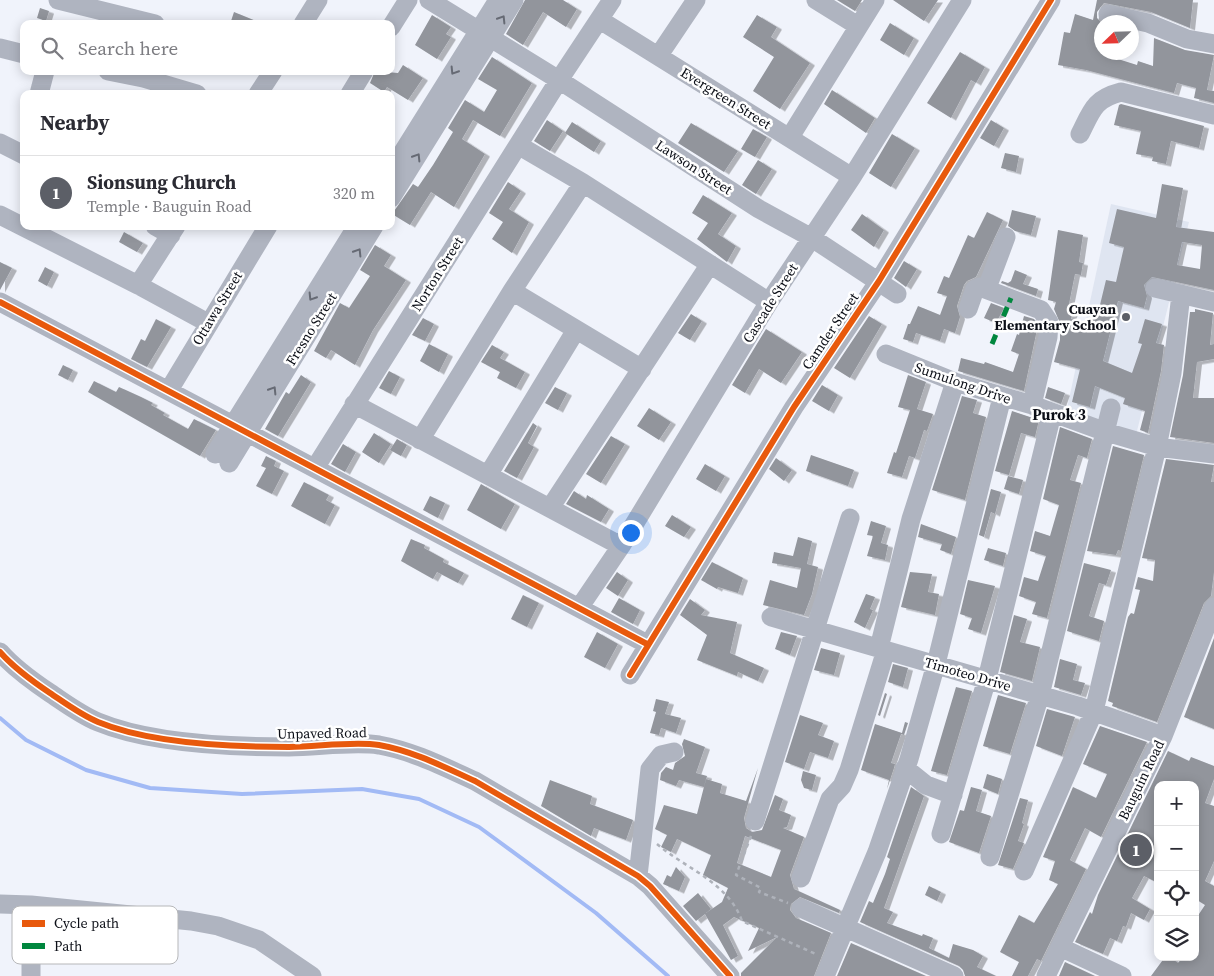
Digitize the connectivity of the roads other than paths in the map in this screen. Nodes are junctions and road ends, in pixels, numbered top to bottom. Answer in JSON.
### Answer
{"nodes":[{"id":1,"x":58,"y":0,"type":"edge"},
{"id":2,"x":408,"y":0,"type":"edge"},
{"id":3,"x":429,"y":0,"type":"edge"},
{"id":4,"x":498,"y":0,"type":"edge"},
{"id":5,"x":514,"y":0,"type":"edge"},
{"id":6,"x":612,"y":0,"type":"edge"},
{"id":7,"x":696,"y":0,"type":"edge"},
{"id":8,"x":816,"y":0,"type":"edge"},
{"id":9,"x":875,"y":0,"type":"edge"},
{"id":10,"x":962,"y":0,"type":"edge"},
{"id":11,"x":1051,"y":0,"type":"edge"},
{"id":12,"x":312,"y":1,"type":"edge"},
{"id":13,"x":1108,"y":14,"type":"dead end"},
{"id":14,"x":139,"y":20,"type":"edge"},
{"id":15,"x":305,"y":20,"type":"edge"},
{"id":16,"x":600,"y":20,"type":"junction"},
{"id":17,"x":395,"y":21,"type":"edge"},
{"id":18,"x":858,"y":26,"type":"junction"},
{"id":19,"x":484,"y":35,"type":"junction"},
{"id":20,"x":1214,"y":44,"type":"edge"},
{"id":21,"x":0,"y":48,"type":"edge"},
{"id":22,"x":20,"y":53,"type":"edge"},
{"id":23,"x":659,"y":56,"type":"junction"},
{"id":24,"x":44,"y":75,"type":"edge"},
{"id":25,"x":128,"y":75,"type":"edge"},
{"id":26,"x":270,"y":75,"type":"edge"},
{"id":27,"x":362,"y":75,"type":"edge"},
{"id":28,"x":559,"y":80,"type":"junction"},
{"id":29,"x":40,"y":90,"type":"edge"},
{"id":30,"x":183,"y":90,"type":"edge"},
{"id":31,"x":261,"y":90,"type":"edge"},
{"id":32,"x":352,"y":90,"type":"edge"},
{"id":33,"x":1214,"y":114,"type":"edge"},
{"id":34,"x":1080,"y":134,"type":"dead end"},
{"id":35,"x":790,"y":137,"type":"junction"},
{"id":36,"x":0,"y":143,"type":"edge"},
{"id":37,"x":518,"y":145,"type":"junction"},
{"id":38,"x":20,"y":151,"type":"edge"},
{"id":39,"x":395,"y":165,"type":"edge"},
{"id":40,"x":852,"y":176,"type":"junction"},
{"id":41,"x":583,"y":183,"type":"junction"},
{"id":42,"x":395,"y":191,"type":"edge"},
{"id":43,"x":0,"y":215,"type":"edge"},
{"id":44,"x":20,"y":225,"type":"edge"},
{"id":45,"x":30,"y":230,"type":"edge"},
{"id":46,"x":166,"y":230,"type":"edge"},
{"id":47,"x":266,"y":230,"type":"edge"},
{"id":48,"x":355,"y":230,"type":"edge"},
{"id":49,"x":371,"y":230,"type":"edge"},
{"id":50,"x":1006,"y":237,"type":"dead end"},
{"id":51,"x":812,"y":238,"type":"junction"},
{"id":52,"x":710,"y":264,"type":"junction"},
{"id":53,"x":879,"y":281,"type":"junction"},
{"id":54,"x":138,"y":285,"type":"junction"},
{"id":55,"x":987,"y":288,"type":"junction"},
{"id":56,"x":1155,"y":288,"type":"dead end"},
{"id":57,"x":512,"y":291,"type":"junction"},
{"id":58,"x":898,"y":294,"type":"dead end"},
{"id":59,"x":1181,"y":294,"type":"junction"},
{"id":60,"x":0,"y":302,"type":"edge"},
{"id":61,"x":769,"y":302,"type":"junction"},
{"id":62,"x":1214,"y":302,"type":"edge"},
{"id":63,"x":968,"y":309,"type":"dead end"},
{"id":64,"x":208,"y":323,"type":"junction"},
{"id":65,"x":576,"y":330,"type":"junction"},
{"id":66,"x":886,"y":354,"type":"dead end"},
{"id":67,"x":642,"y":369,"type":"junction"},
{"id":68,"x":955,"y":382,"type":"junction"},
{"id":69,"x":169,"y":390,"type":"junction"},
{"id":70,"x":1002,"y":397,"type":"junction"},
{"id":71,"x":354,"y":404,"type":"junction"},
{"id":72,"x":1032,"y":405,"type":"junction"},
{"id":73,"x":1111,"y":408,"type":"dead end"},
{"id":74,"x":1052,"y":414,"type":"junction"},
{"id":75,"x":240,"y":427,"type":"junction"},
{"id":76,"x":1106,"y":432,"type":"junction"},
{"id":77,"x":420,"y":440,"type":"junction"},
{"id":78,"x":1157,"y":447,"type":"junction"},
{"id":79,"x":1214,"y":454,"type":"edge"},
{"id":80,"x":222,"y":458,"type":"dead end"},
{"id":81,"x":315,"y":468,"type":"junction"},
{"id":82,"x":488,"y":475,"type":"junction"},
{"id":83,"x":550,"y":508,"type":"junction"},
{"id":84,"x":850,"y":518,"type":"dead end"},
{"id":85,"x":621,"y":546,"type":"junction"},
{"id":86,"x":1214,"y":607,"type":"edge"},
{"id":87,"x":579,"y":608,"type":"junction"},
{"id":88,"x":771,"y":617,"type":"dead end"},
{"id":89,"x":815,"y":629,"type":"junction"},
{"id":90,"x":647,"y":644,"type":"junction"},
{"id":91,"x":882,"y":649,"type":"junction"},
{"id":92,"x":0,"y":652,"type":"edge"},
{"id":93,"x":936,"y":664,"type":"junction"},
{"id":94,"x":630,"y":676,"type":"dead end"},
{"id":95,"x":987,"y":679,"type":"junction"},
{"id":96,"x":1040,"y":695,"type":"junction"},
{"id":97,"x":1094,"y":711,"type":"junction"},
{"id":98,"x":1163,"y":736,"type":"junction"},
{"id":99,"x":674,"y":752,"type":"dead end"},
{"id":100,"x":905,"y":768,"type":"junction"},
{"id":101,"x":953,"y":795,"type":"junction"},
{"id":102,"x":755,"y":821,"type":"road end"},
{"id":103,"x":941,"y":834,"type":"dead end"},
{"id":104,"x":990,"y":857,"type":"dead end"},
{"id":105,"x":1024,"y":871,"type":"dead end"},
{"id":106,"x":638,"y":876,"type":"junction"},
{"id":107,"x":801,"y":878,"type":"dead end"},
{"id":108,"x":0,"y":904,"type":"edge"},
{"id":109,"x":32,"y":905,"type":"joint"},
{"id":110,"x":42,"y":906,"type":"edge"},
{"id":111,"x":801,"y":908,"type":"road end"},
{"id":112,"x":178,"y":920,"type":"edge"},
{"id":113,"x":847,"y":928,"type":"junction"},
{"id":114,"x":1060,"y":947,"type":"junction"},
{"id":115,"x":828,"y":968,"type":"edge"},
{"id":116,"x":312,"y":976,"type":"edge"},
{"id":117,"x":730,"y":976,"type":"edge"},
{"id":118,"x":954,"y":976,"type":"edge"},
{"id":119,"x":1046,"y":976,"type":"edge"},
{"id":120,"x":1122,"y":976,"type":"edge"}],
"edges":[{"from":1,"to":14,"type":"street"},
{"from":2,"to":17,"type":"street"},
{"from":3,"to":19,"type":"street","name":"Lawson Street"},
{"from":4,"to":19,"type":"street"},
{"from":19,"to":5,"type":"street","one_way":true},
{"from":6,"to":16,"type":"street","name":"Norton Street"},
{"from":7,"to":23,"type":"street"},
{"from":8,"to":18,"type":"street"},
{"from":9,"to":18,"type":"street"},
{"from":10,"to":40,"type":"street","name":"Cascade Street"},
{"from":11,"to":53,"type":"street","name":"Camder Street"},
{"from":12,"to":15,"type":"street"},
{"from":13,"to":20,"type":"street"},
{"from":16,"to":23,"type":"street","name":"Evergreen Street"},
{"from":16,"to":28,"type":"street","name":"Norton Street"},
{"from":18,"to":35,"type":"street"},
{"from":19,"to":28,"type":"street","name":"Lawson Street"},
{"from":19,"to":39,"type":"street","one_way":true},
{"from":42,"to":19,"type":"street","one_way":true},
{"from":21,"to":22,"type":"street"},
{"from":23,"to":35,"type":"street","name":"Evergreen Street"},
{"from":24,"to":29,"type":"street"},
{"from":25,"to":30,"type":"street"},
{"from":26,"to":31,"type":"street"},
{"from":27,"to":32,"type":"street"},
{"from":28,"to":37,"type":"street","name":"Norton Street"},
{"from":28,"to":51,"type":"street","name":"Lawson Street"},
{"from":33,"to":34,"type":"street"},
{"from":35,"to":40,"type":"street","name":"Evergreen Street"},
{"from":36,"to":38,"type":"street"},
{"from":37,"to":41,"type":"street"},
{"from":37,"to":71,"type":"street","name":"Norton Street"},
{"from":40,"to":51,"type":"street","name":"Cascade Street"},
{"from":41,"to":52,"type":"street"},
{"from":41,"to":57,"type":"street"},
{"from":43,"to":44,"type":"street"},
{"from":45,"to":54,"type":"street"},
{"from":46,"to":54,"type":"street"},
{"from":47,"to":64,"type":"street","name":"Ottawa Street"},
{"from":48,"to":75,"type":"street","name":"Fresno Street","one_way":true},
{"from":75,"to":49,"type":"street","name":"Fresno Street","one_way":true},
{"from":50,"to":55,"type":"street"},
{"from":51,"to":53,"type":"street","name":"Lawson Street"},
{"from":51,"to":61,"type":"street","name":"Cascade Street"},
{"from":52,"to":61,"type":"street"},
{"from":52,"to":67,"type":"street"},
{"from":53,"to":58,"type":"street","name":"Lawson Street"},
{"from":53,"to":90,"type":"street","name":"Camder Street"},
{"from":54,"to":64,"type":"street"},
{"from":55,"to":63,"type":"street"},
{"from":55,"to":72,"type":"street"},
{"from":56,"to":59,"type":"street"},
{"from":57,"to":65,"type":"street"},
{"from":57,"to":77,"type":"street"},
{"from":59,"to":62,"type":"street"},
{"from":59,"to":78,"type":"street"},
{"from":60,"to":69,"type":"street"},
{"from":61,"to":85,"type":"street","name":"Cascade Street"},
{"from":64,"to":69,"type":"street","name":"Ottawa Street"},
{"from":65,"to":67,"type":"street"},
{"from":65,"to":82,"type":"street"},
{"from":66,"to":68,"type":"street","name":"Sumulong Drive"},
{"from":67,"to":83,"type":"street"},
{"from":68,"to":70,"type":"street","name":"Sumulong Drive"},
{"from":68,"to":91,"type":"street"},
{"from":69,"to":75,"type":"street"},
{"from":70,"to":72,"type":"street","name":"Sumulong Drive"},
{"from":70,"to":93,"type":"street"},
{"from":71,"to":77,"type":"street"},
{"from":71,"to":81,"type":"street","name":"Norton Street"},
{"from":72,"to":74,"type":"street","name":"Sumulong Drive"},
{"from":73,"to":76,"type":"street"},
{"from":74,"to":76,"type":"street","name":"Sumulong Drive"},
{"from":74,"to":95,"type":"street"},
{"from":75,"to":80,"type":"street"},
{"from":75,"to":81,"type":"street"},
{"from":76,"to":78,"type":"street","name":"Sumulong Drive"},
{"from":76,"to":96,"type":"street"},
{"from":77,"to":82,"type":"street"},
{"from":78,"to":79,"type":"street","name":"Sumulong Drive"},
{"from":78,"to":97,"type":"street"},
{"from":81,"to":87,"type":"street"},
{"from":82,"to":83,"type":"street"},
{"from":83,"to":85,"type":"street"},
{"from":84,"to":89,"type":"street"},
{"from":85,"to":87,"type":"street","name":"Cascade Street"},
{"from":86,"to":98,"type":"street","name":"Bauguin Road"},
{"from":87,"to":90,"type":"street"},
{"from":88,"to":89,"type":"street","name":"Timoteo Drive"},
{"from":89,"to":91,"type":"street","name":"Timoteo Drive"},
{"from":89,"to":102,"type":"street"},
{"from":90,"to":94,"type":"street","name":"Camder Street"},
{"from":91,"to":93,"type":"street","name":"Timoteo Drive"},
{"from":91,"to":107,"type":"street"},
{"from":92,"to":106,"type":"street","name":"Unpaved Road"},
{"from":93,"to":95,"type":"street","name":"Timoteo Drive"},
{"from":93,"to":100,"type":"street"},
{"from":95,"to":96,"type":"street","name":"Timoteo Drive"},
{"from":95,"to":101,"type":"street"},
{"from":96,"to":97,"type":"street","name":"Timoteo Drive"},
{"from":96,"to":104,"type":"street"},
{"from":97,"to":98,"type":"street","name":"Timoteo Drive"},
{"from":97,"to":105,"type":"street"},
{"from":98,"to":114,"type":"street","name":"Bauguin Road"},
{"from":99,"to":106,"type":"street"},
{"from":100,"to":101,"type":"street"},
{"from":100,"to":113,"type":"street"},
{"from":101,"to":103,"type":"street"},
{"from":106,"to":117,"type":"street","name":"Unpaved Road"},
{"from":108,"to":109,"type":"street"},
{"from":109,"to":110,"type":"street"},
{"from":111,"to":113,"type":"street"},
{"from":112,"to":116,"type":"street"},
{"from":113,"to":115,"type":"street"},
{"from":113,"to":118,"type":"street"},
{"from":114,"to":119,"type":"street","name":"Bauguin Road"},
{"from":114,"to":120,"type":"street"}]}
